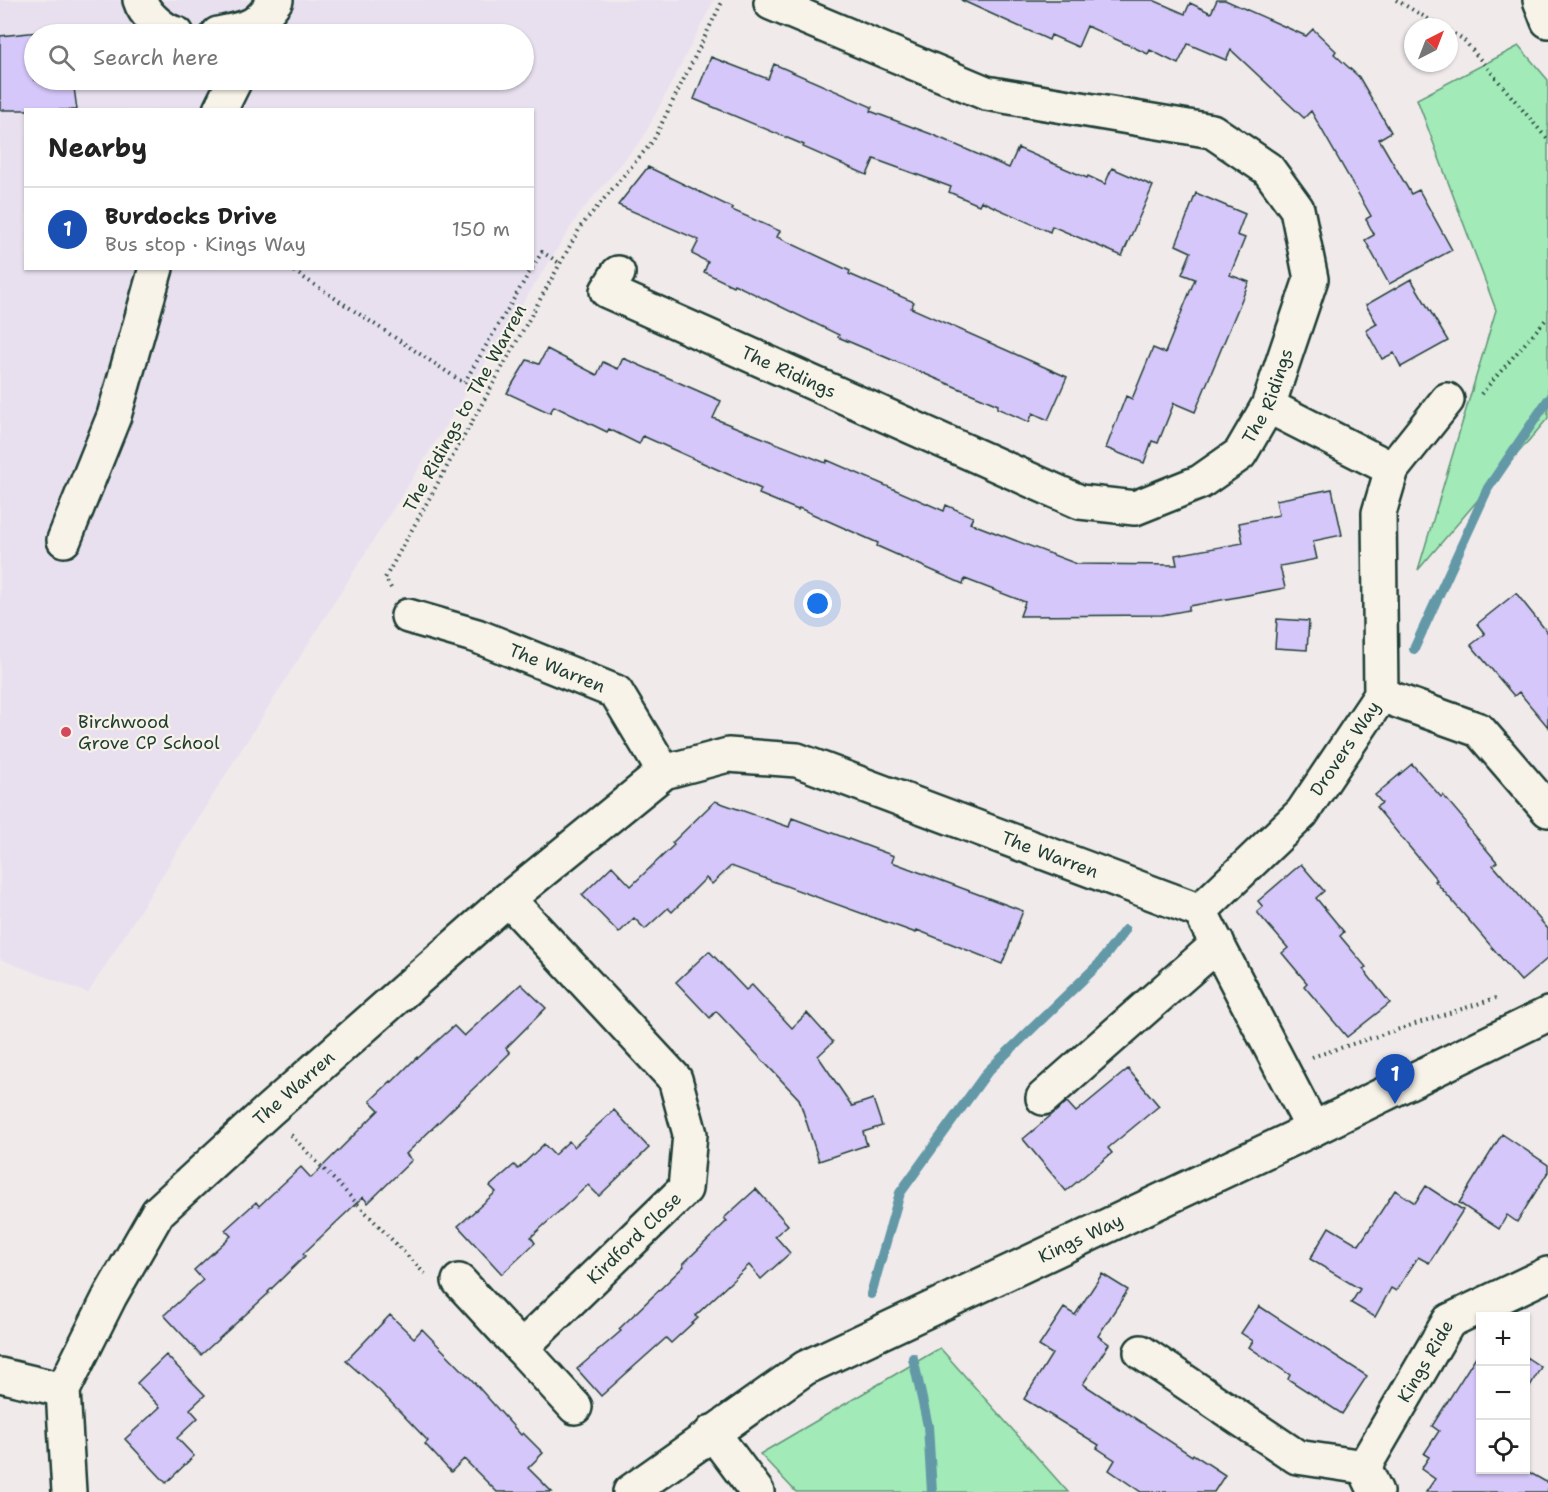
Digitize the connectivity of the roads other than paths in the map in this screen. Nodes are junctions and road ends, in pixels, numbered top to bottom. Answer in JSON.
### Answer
{"nodes":[{"id":1,"x":140,"y":0,"type":"edge"},
{"id":2,"x":278,"y":0,"type":"edge"},
{"id":3,"x":772,"y":0,"type":"edge"},
{"id":4,"x":1539,"y":0,"type":"edge"},
{"id":5,"x":1548,"y":21,"type":"edge"},
{"id":6,"x":160,"y":24,"type":"edge"},
{"id":7,"x":255,"y":24,"type":"edge"},
{"id":8,"x":266,"y":24,"type":"edge"},
{"id":9,"x":155,"y":270,"type":"edge"},
{"id":10,"x":618,"y":273,"type":"dead end"},
{"id":11,"x":1448,"y":400,"type":"road end"},
{"id":12,"x":1268,"y":406,"type":"junction"},
{"id":13,"x":1392,"y":469,"type":"junction"},
{"id":14,"x":64,"y":540,"type":"dead end"},
{"id":15,"x":408,"y":616,"type":"road end"},
{"id":16,"x":1381,"y":695,"type":"junction"},
{"id":17,"x":664,"y":772,"type":"junction"},
{"id":18,"x":1548,"y":810,"type":"edge"},
{"id":19,"x":508,"y":899,"type":"junction"},
{"id":20,"x":1200,"y":911,"type":"junction"},
{"id":21,"x":1218,"y":944,"type":"junction"},
{"id":22,"x":1548,"y":1014,"type":"edge"},
{"id":23,"x":1043,"y":1098,"type":"dead end"},
{"id":24,"x":1313,"y":1129,"type":"junction"},
{"id":25,"x":1548,"y":1274,"type":"edge"},
{"id":26,"x":459,"y":1281,"type":"road end"},
{"id":27,"x":521,"y":1348,"type":"junction"},
{"id":28,"x":1141,"y":1352,"type":"dead end"},
{"id":29,"x":0,"y":1375,"type":"edge"},
{"id":30,"x":63,"y":1390,"type":"junction"},
{"id":31,"x":575,"y":1407,"type":"dead end"},
{"id":32,"x":712,"y":1432,"type":"junction"},
{"id":33,"x":1370,"y":1479,"type":"edge"},
{"id":34,"x":69,"y":1492,"type":"edge"},
{"id":35,"x":630,"y":1492,"type":"edge"},
{"id":36,"x":757,"y":1492,"type":"edge"}],
"edges":[{"from":1,"to":6,"type":"street"},
{"from":2,"to":7,"type":"street"},
{"from":2,"to":8,"type":"street"},
{"from":3,"to":12,"type":"street","name":"The Ridings"},
{"from":4,"to":5,"type":"street"},
{"from":9,"to":14,"type":"street"},
{"from":10,"to":12,"type":"street","name":"The Ridings"},
{"from":11,"to":13,"type":"street","name":"Drovers Way"},
{"from":12,"to":13,"type":"street"},
{"from":13,"to":16,"type":"street","name":"Drovers Way"},
{"from":15,"to":17,"type":"street","name":"The Warren"},
{"from":16,"to":18,"type":"street"},
{"from":16,"to":20,"type":"street","name":"Drovers Way"},
{"from":17,"to":19,"type":"street","name":"The Warren"},
{"from":17,"to":20,"type":"street","name":"The Warren"},
{"from":19,"to":27,"type":"street","name":"Kirdford Close"},
{"from":19,"to":30,"type":"street","name":"The Warren"},
{"from":20,"to":21,"type":"street"},
{"from":21,"to":23,"type":"street"},
{"from":21,"to":24,"type":"street"},
{"from":22,"to":24,"type":"street","name":"Kings Way"},
{"from":24,"to":32,"type":"street","name":"Kings Way"},
{"from":25,"to":33,"type":"street","name":"Kings Ride"},
{"from":26,"to":27,"type":"street"},
{"from":27,"to":31,"type":"street"},
{"from":28,"to":33,"type":"street","name":"Kings Ride"},
{"from":29,"to":30,"type":"street"},
{"from":30,"to":34,"type":"street","name":"The Warren"},
{"from":32,"to":35,"type":"street","name":"Kings Way"},
{"from":32,"to":36,"type":"street"}]}
